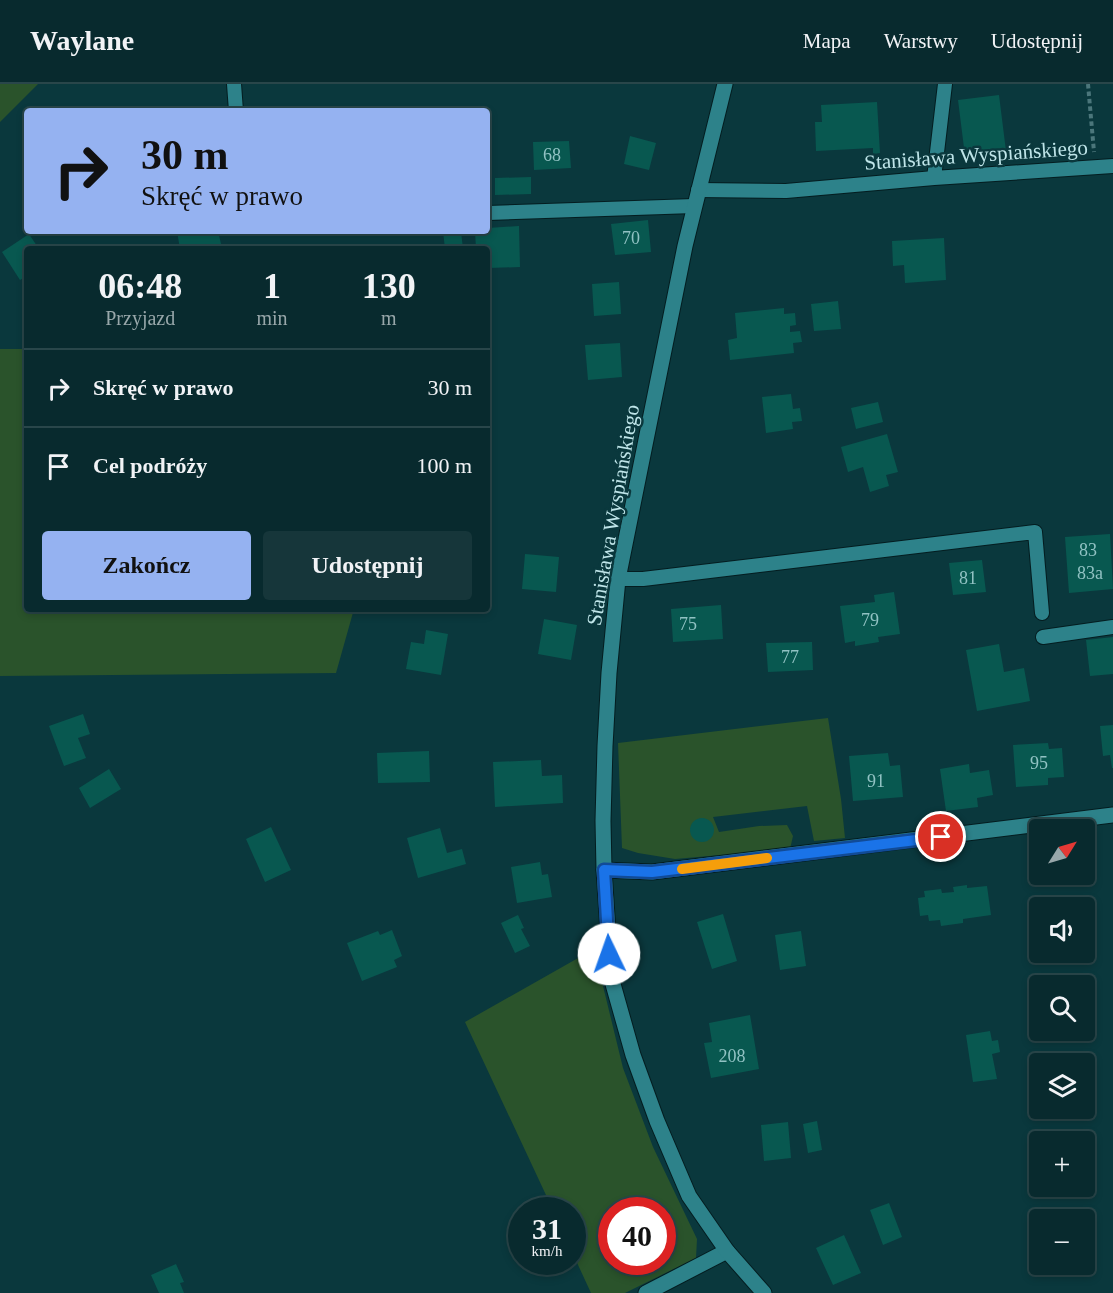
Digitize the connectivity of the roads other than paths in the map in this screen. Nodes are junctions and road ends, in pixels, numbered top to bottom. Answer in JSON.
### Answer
{"nodes":[{"id":1,"x":234,"y":84,"type":"edge"},
{"id":2,"x":725,"y":84,"type":"edge"},
{"id":3,"x":945,"y":84,"type":"edge"},
{"id":4,"x":236,"y":108,"type":"edge"},
{"id":5,"x":1113,"y":166,"type":"edge"},
{"id":6,"x":934,"y":178,"type":"junction"},
{"id":7,"x":698,"y":190,"type":"junction"},
{"id":8,"x":694,"y":206,"type":"junction"},
{"id":9,"x":490,"y":213,"type":"edge"},
{"id":10,"x":618,"y":579,"type":"junction"},
{"id":11,"x":1042,"y":613,"type":"dead end"},
{"id":12,"x":1113,"y":627,"type":"edge"},
{"id":13,"x":1043,"y":638,"type":"dead end"},
{"id":14,"x":1113,"y":816,"type":"edge"},
{"id":15,"x":604,"y":870,"type":"junction"},
{"id":16,"x":727,"y":1251,"type":"junction"},
{"id":17,"x":646,"y":1293,"type":"edge"},
{"id":18,"x":765,"y":1293,"type":"edge"}],
"edges":[{"from":1,"to":4,"type":"lane"},
{"from":2,"to":7,"type":"street","name":"Stanisława Wyspiańskiego"},
{"from":3,"to":6,"type":"lane"},
{"from":5,"to":6,"type":"lane","name":"Stanisława Wyspiańskiego"},
{"from":6,"to":7,"type":"lane","name":"Stanisława Wyspiańskiego"},
{"from":7,"to":8,"type":"street","name":"Stanisława Wyspiańskiego"},
{"from":8,"to":9,"type":"lane"},
{"from":8,"to":10,"type":"street","name":"Stanisława Wyspiańskiego"},
{"from":10,"to":11,"type":"lane"},
{"from":10,"to":15,"type":"street","name":"Stanisława Wyspiańskiego"},
{"from":12,"to":13,"type":"lane"},
{"from":14,"to":15,"type":"street"},
{"from":15,"to":16,"type":"street","name":"Stanisława Wyspiańskiego"},
{"from":16,"to":17,"type":"street"},
{"from":16,"to":18,"type":"street","name":"Stanisława Wyspiańskiego"}]}
